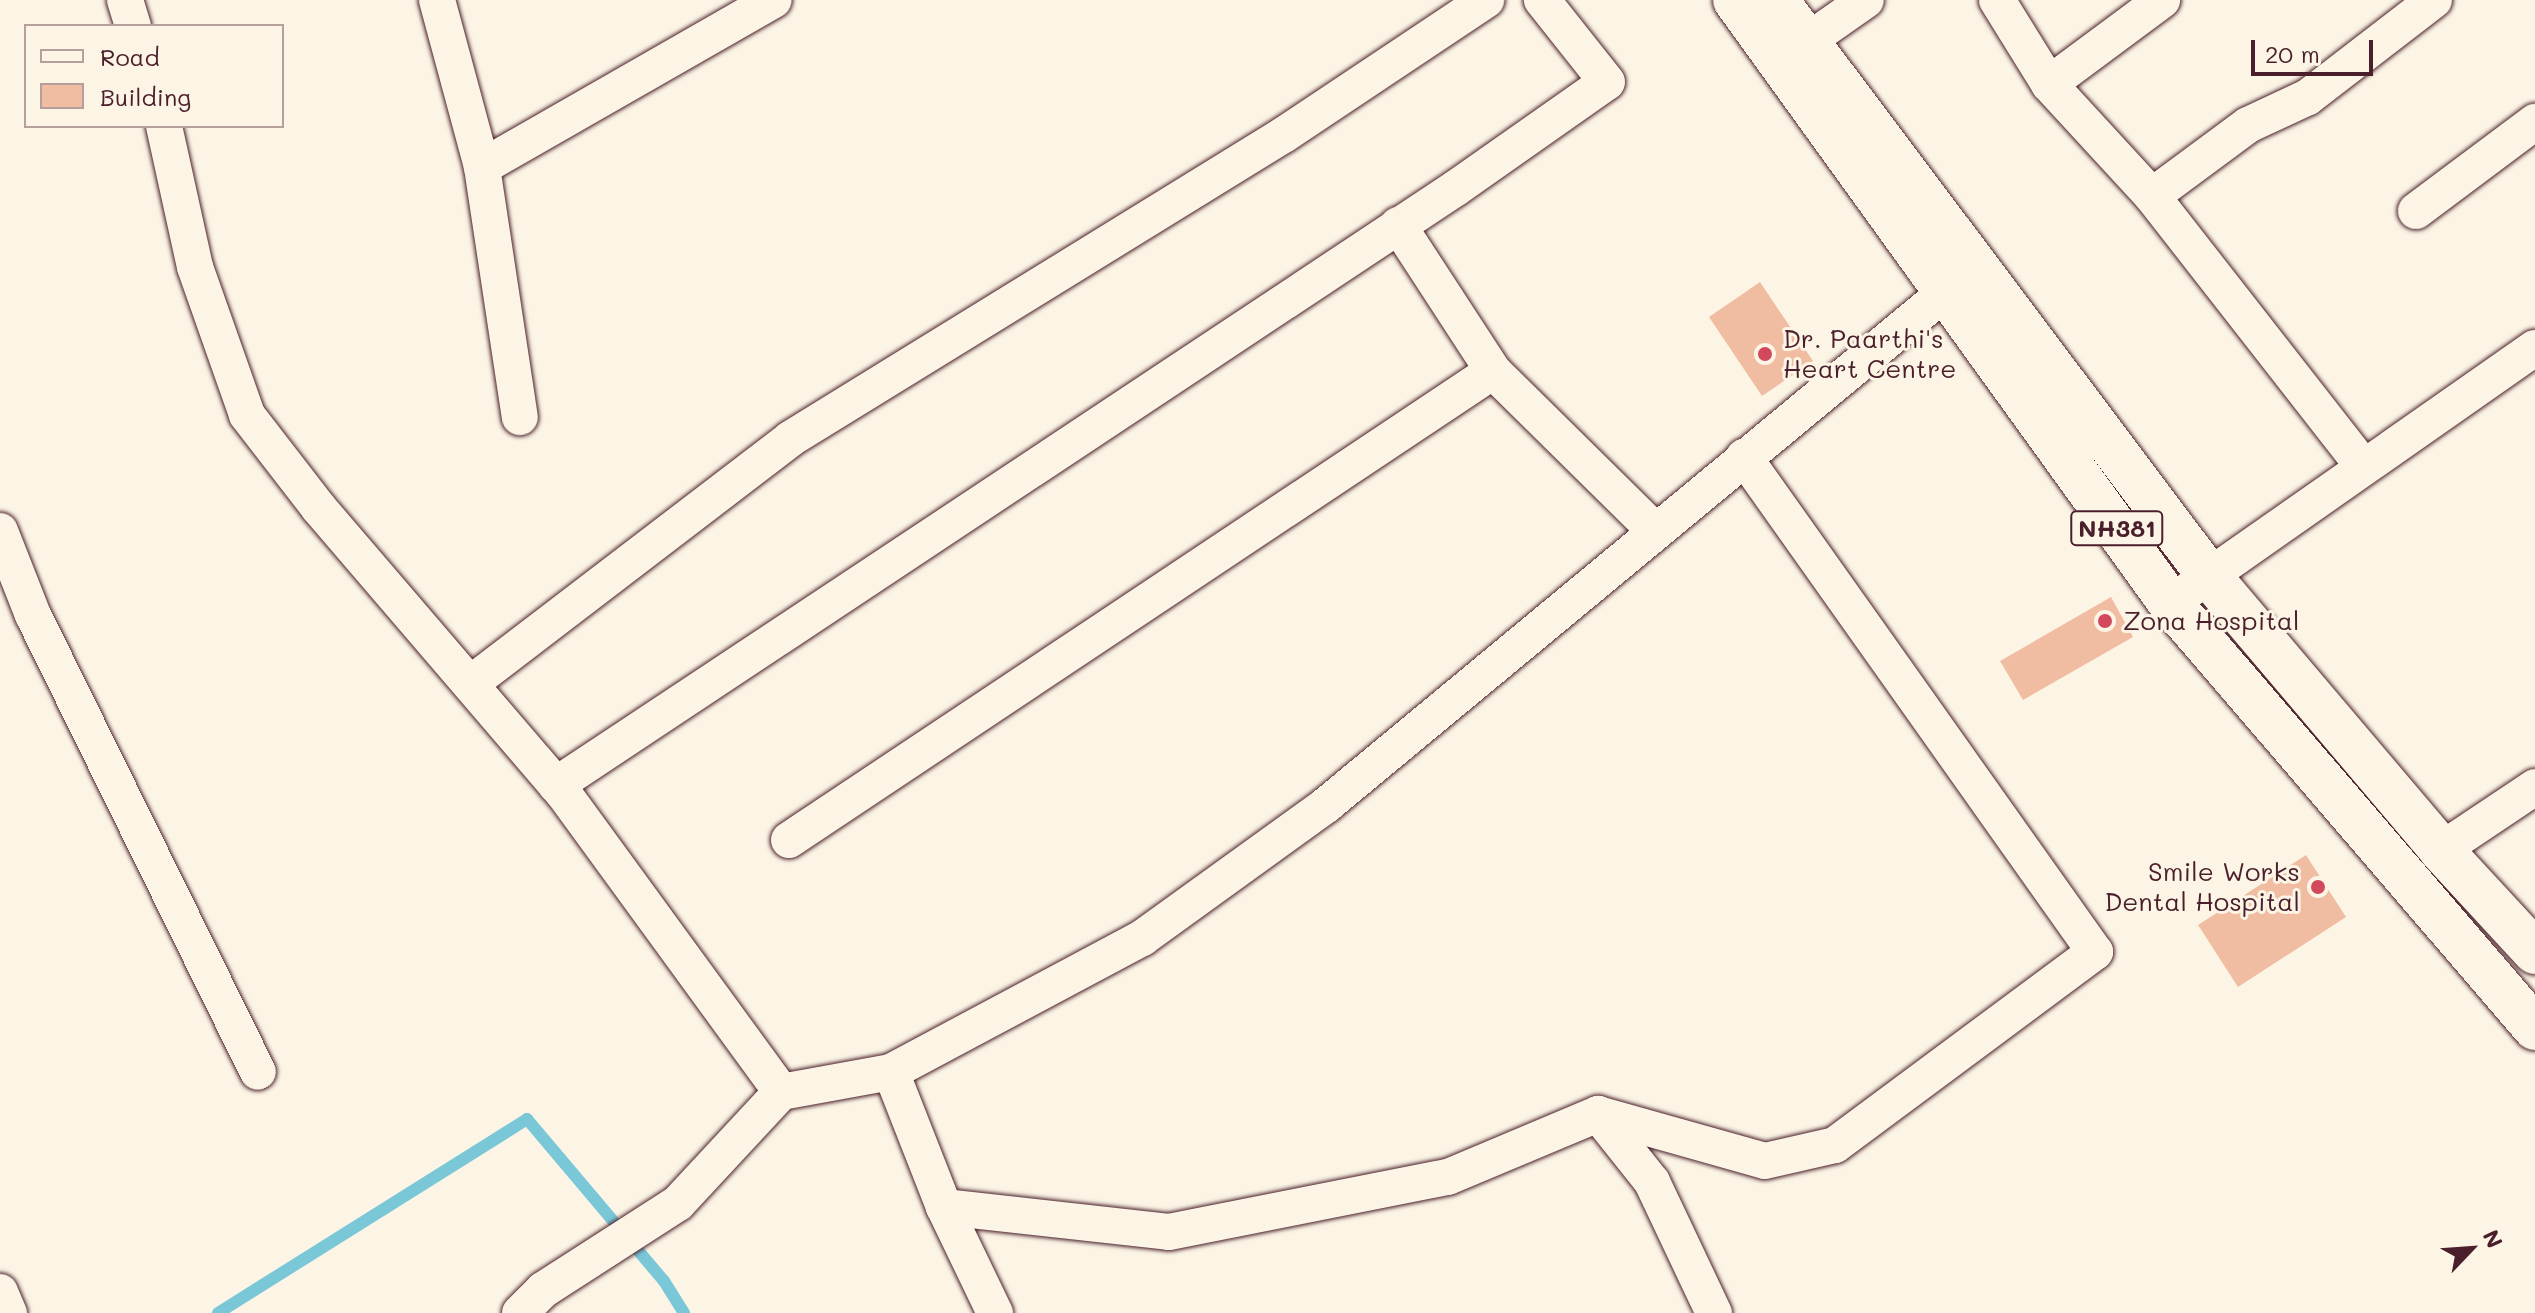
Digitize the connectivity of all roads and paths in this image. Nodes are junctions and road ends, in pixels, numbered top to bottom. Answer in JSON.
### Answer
{"nodes":[{"id":1,"x":125,"y":0,"type":"edge"},
{"id":2,"x":437,"y":0,"type":"edge"},
{"id":3,"x":774,"y":0,"type":"edge"},
{"id":4,"x":1486,"y":0,"type":"edge"},
{"id":5,"x":1735,"y":0,"type":"edge"},
{"id":6,"x":1776,"y":0,"type":"edge"},
{"id":7,"x":1866,"y":0,"type":"edge"},
{"id":8,"x":1997,"y":0,"type":"edge"},
{"id":9,"x":2162,"y":0,"type":"edge"},
{"id":10,"x":2434,"y":0,"type":"edge"},
{"id":11,"x":1560,"y":6,"type":"edge"},
{"id":12,"x":132,"y":24,"type":"edge"},
{"id":13,"x":1806,"y":42,"type":"junction"},
{"id":14,"x":2049,"y":84,"type":"junction"},
{"id":15,"x":2535,"y":122,"type":"edge"},
{"id":16,"x":164,"y":128,"type":"edge"},
{"id":17,"x":482,"y":167,"type":"junction"},
{"id":18,"x":2152,"y":196,"type":"junction"},
{"id":19,"x":2416,"y":211,"type":"dead end"},
{"id":20,"x":1398,"y":225,"type":"junction"},
{"id":21,"x":1948,"y":290,"type":"junction"},
{"id":22,"x":2535,"y":348,"type":"edge"},
{"id":23,"x":1493,"y":371,"type":"junction"},
{"id":24,"x":520,"y":417,"type":"dead end"},
{"id":25,"x":1744,"y":457,"type":"junction"},
{"id":26,"x":2364,"y":467,"type":"junction"},
{"id":27,"x":1654,"y":530,"type":"junction"},
{"id":28,"x":0,"y":531,"type":"edge"},
{"id":29,"x":2209,"y":576,"type":"junction"},
{"id":30,"x":2171,"y":604,"type":"junction"},
{"id":31,"x":470,"y":684,"type":"junction"},
{"id":32,"x":556,"y":785,"type":"junction"},
{"id":33,"x":2535,"y":787,"type":"edge"},
{"id":34,"x":789,"y":840,"type":"dead end"},
{"id":35,"x":2441,"y":850,"type":"junction"},
{"id":36,"x":2535,"y":952,"type":"edge"},
{"id":37,"x":2535,"y":1028,"type":"edge"},
{"id":38,"x":258,"y":1072,"type":"dead end"},
{"id":39,"x":891,"y":1072,"type":"junction"},
{"id":40,"x":781,"y":1092,"type":"junction"},
{"id":41,"x":1598,"y":1114,"type":"junction"},
{"id":42,"x":944,"y":1207,"type":"junction"},
{"id":43,"x":0,"y":1292,"type":"edge"},
{"id":44,"x":532,"y":1302,"type":"edge"},
{"id":45,"x":9,"y":1313,"type":"edge"},
{"id":46,"x":995,"y":1313,"type":"edge"},
{"id":47,"x":1714,"y":1313,"type":"edge"}],
"edges":[{"from":1,"to":12,"type":"street"},
{"from":2,"to":17,"type":"street"},
{"from":3,"to":17,"type":"street"},
{"from":4,"to":31,"type":"street"},
{"from":5,"to":21,"type":"highway","number":"NH381"},
{"from":6,"to":13,"type":"highway","number":"NH381"},
{"from":7,"to":13,"type":"street"},
{"from":8,"to":14,"type":"street"},
{"from":9,"to":14,"type":"street"},
{"from":10,"to":18,"type":"street"},
{"from":11,"to":20,"type":"street"},
{"from":13,"to":29,"type":"highway","number":"NH381"},
{"from":14,"to":18,"type":"street"},
{"from":15,"to":19,"type":"street"},
{"from":16,"to":31,"type":"street"},
{"from":17,"to":24,"type":"street"},
{"from":18,"to":26,"type":"street"},
{"from":20,"to":23,"type":"street"},
{"from":20,"to":32,"type":"street"},
{"from":21,"to":25,"type":"street"},
{"from":21,"to":30,"type":"highway","number":"NH381"},
{"from":22,"to":26,"type":"street"},
{"from":23,"to":27,"type":"street"},
{"from":23,"to":34,"type":"street"},
{"from":25,"to":27,"type":"street"},
{"from":25,"to":41,"type":"street"},
{"from":26,"to":29,"type":"street"},
{"from":27,"to":39,"type":"street"},
{"from":28,"to":38,"type":"street"},
{"from":29,"to":30,"type":"street"},
{"from":29,"to":35,"type":"highway","number":"NH381"},
{"from":30,"to":37,"type":"highway","number":"NH381"},
{"from":31,"to":32,"type":"street"},
{"from":32,"to":40,"type":"street"},
{"from":33,"to":35,"type":"street"},
{"from":35,"to":36,"type":"highway","number":"NH381"},
{"from":39,"to":40,"type":"street"},
{"from":39,"to":42,"type":"street"},
{"from":40,"to":44,"type":"street"},
{"from":41,"to":42,"type":"street"},
{"from":41,"to":47,"type":"street"},
{"from":42,"to":46,"type":"street"},
{"from":43,"to":45,"type":"street"}]}
